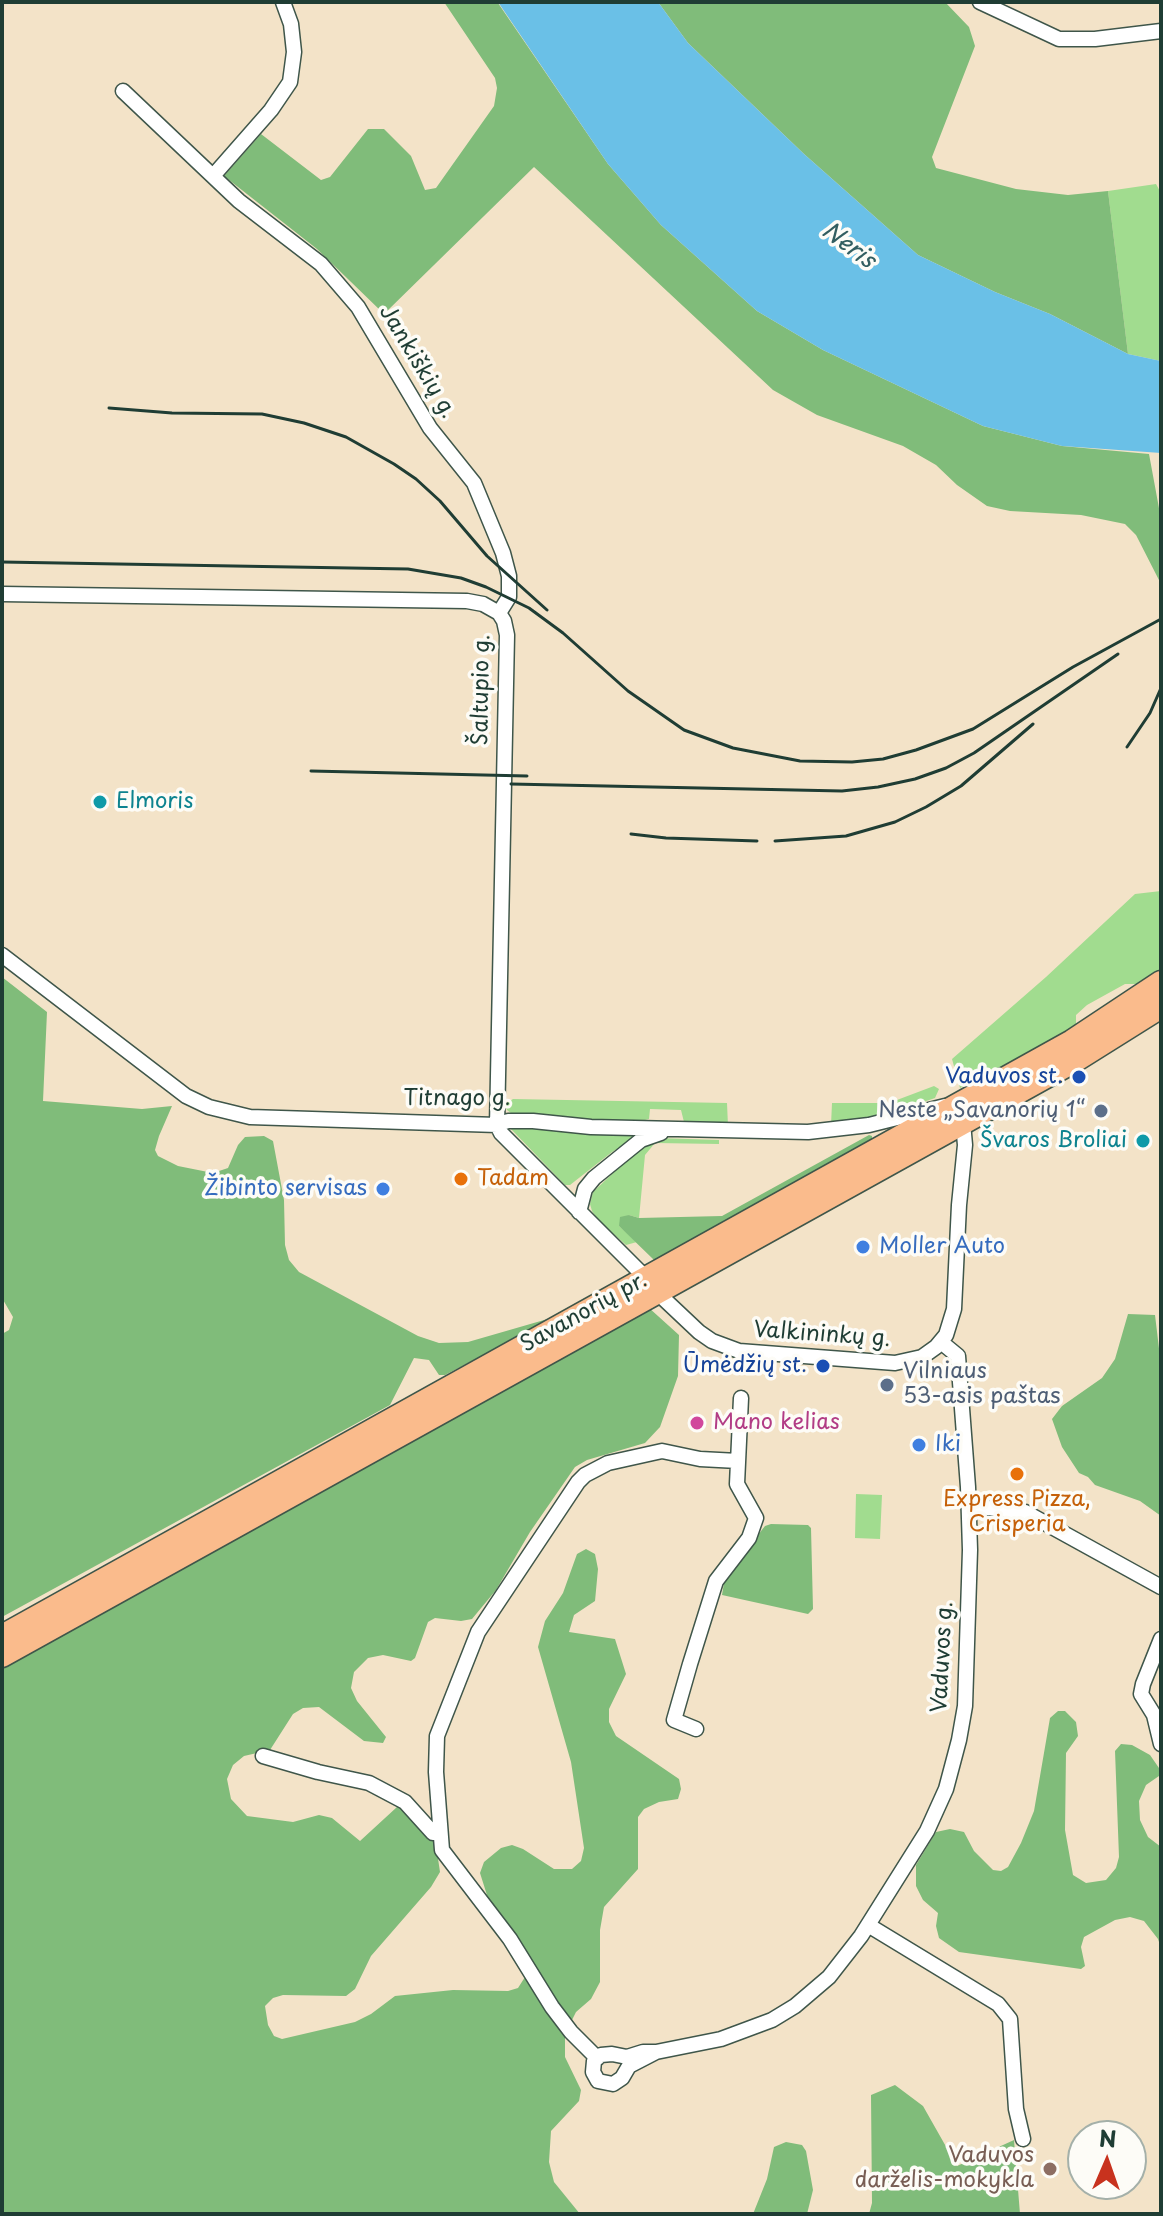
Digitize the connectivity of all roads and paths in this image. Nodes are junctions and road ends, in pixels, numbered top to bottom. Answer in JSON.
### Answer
{"nodes":[{"id":1,"x":283,"y":2,"type":"edge"},
{"id":2,"x":980,"y":2,"type":"edge"},
{"id":3,"x":1161,"y":31,"type":"edge"},
{"id":4,"x":123,"y":91,"type":"dead end"},
{"id":5,"x":213,"y":176,"type":"junction"},
{"id":6,"x":2,"y":594,"type":"edge"},
{"id":7,"x":499,"y":613,"type":"junction"},
{"id":8,"x":2,"y":955,"type":"edge"},
{"id":9,"x":1161,"y":982,"type":"edge"},
{"id":10,"x":1161,"y":1007,"type":"edge"},
{"id":11,"x":962,"y":1113,"type":"junction"},
{"id":12,"x":497,"y":1125,"type":"junction"},
{"id":13,"x":673,"y":1129,"type":"junction"},
{"id":14,"x":579,"y":1212,"type":"junction"},
{"id":15,"x":640,"y":1272,"type":"dead end"},
{"id":16,"x":664,"y":1299,"type":"dead end"},
{"id":17,"x":941,"y":1342,"type":"junction"},
{"id":18,"x":741,"y":1398,"type":"dead end"},
{"id":19,"x":738,"y":1461,"type":"junction"},
{"id":20,"x":969,"y":1506,"type":"junction"},
{"id":21,"x":1161,"y":1587,"type":"edge"},
{"id":22,"x":2,"y":1636,"type":"edge"},
{"id":23,"x":1161,"y":1639,"type":"edge"},
{"id":24,"x":2,"y":1656,"type":"edge"},
{"id":25,"x":696,"y":1729,"type":"dead end"},
{"id":26,"x":1161,"y":1744,"type":"edge"},
{"id":27,"x":263,"y":1756,"type":"dead end"},
{"id":28,"x":440,"y":1833,"type":"junction"},
{"id":29,"x":868,"y":1925,"type":"junction"},
{"id":30,"x":597,"y":2058,"type":"junction"},
{"id":31,"x":621,"y":2064,"type":"junction"},
{"id":32,"x":1023,"y":2139,"type":"dead end"}],
"edges":[{"from":1,"to":5,"type":"street"},
{"from":2,"to":3,"type":"street"},
{"from":4,"to":5,"type":"street","name":"Jankiškių g."},
{"from":5,"to":7,"type":"street","name":"Jankiškių g."},
{"from":6,"to":7,"type":"street","name":"Šaltupio g."},
{"from":7,"to":12,"type":"street","name":"Šaltupio g."},
{"from":8,"to":12,"type":"street","name":"Titnago g."},
{"from":9,"to":11,"type":"highway","name":"Savanorių pr."},
{"from":10,"to":11,"type":"highway","name":"Savanorių pr."},
{"from":11,"to":13,"type":"street","name":"Titnago g."},
{"from":11,"to":17,"type":"street"},
{"from":11,"to":22,"type":"highway","name":"Savanorių pr."},
{"from":11,"to":24,"type":"highway","name":"Savanorių pr."},
{"from":12,"to":13,"type":"street","name":"Titnago g."},
{"from":12,"to":14,"type":"street"},
{"from":13,"to":14,"type":"street"},
{"from":14,"to":15,"type":"street"},
{"from":16,"to":17,"type":"street","name":"Valkininkų g."},
{"from":17,"to":20,"type":"street","name":"Vaduvos g."},
{"from":18,"to":19,"type":"street"},
{"from":19,"to":25,"type":"street"},
{"from":19,"to":28,"type":"street","name":"Vaduvos g."},
{"from":20,"to":21,"type":"street"},
{"from":20,"to":29,"type":"street","name":"Vaduvos g."},
{"from":23,"to":26,"type":"street"},
{"from":27,"to":28,"type":"street","name":"Vaduvos g."},
{"from":28,"to":30,"type":"street","name":"Vaduvos g."},
{"from":29,"to":31,"type":"street","name":"Vaduvos g."},
{"from":29,"to":32,"type":"street"},
{"from":30,"to":31,"type":"street","name":"Vaduvos g."},
{"from":30,"to":31,"type":"street","name":"Vaduvos g."}]}
